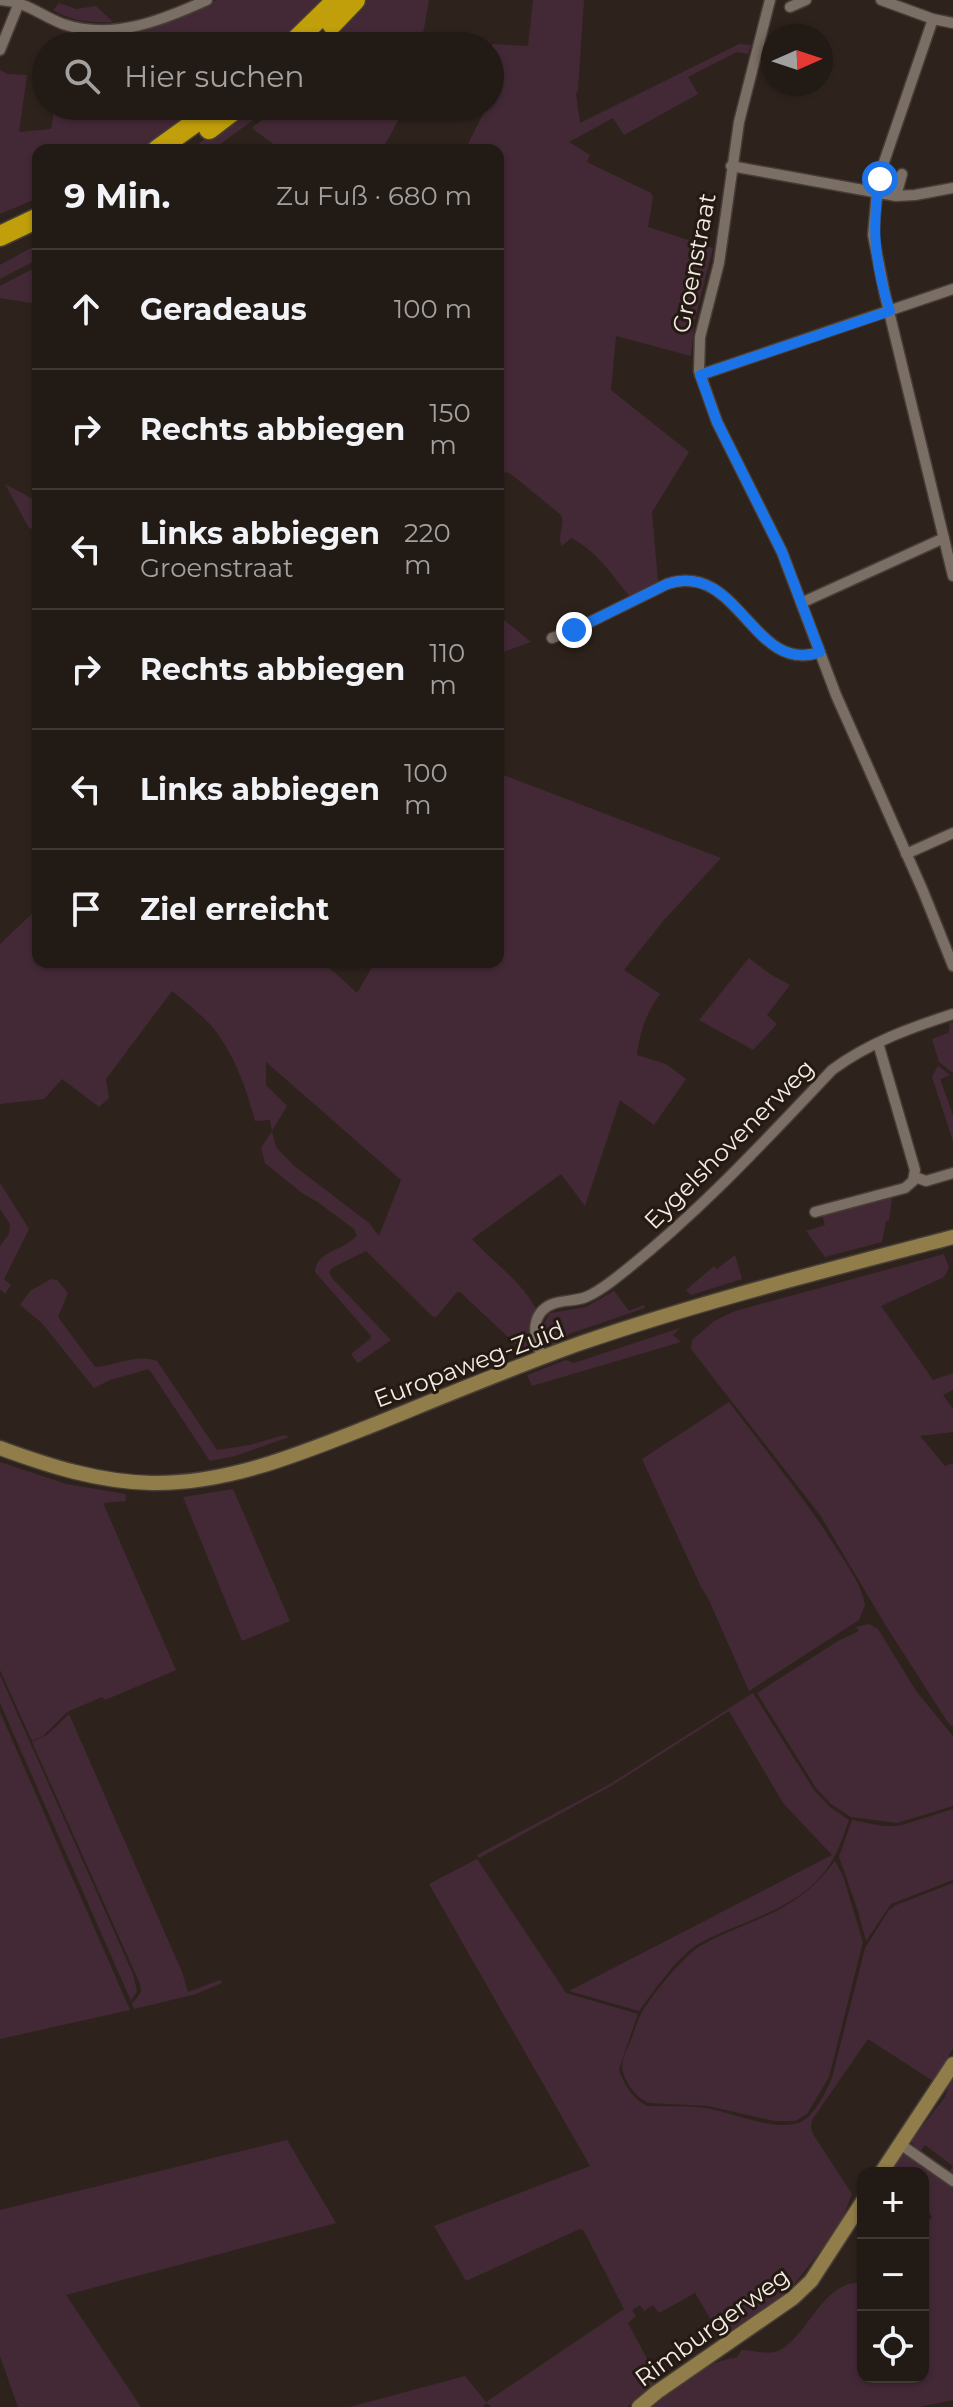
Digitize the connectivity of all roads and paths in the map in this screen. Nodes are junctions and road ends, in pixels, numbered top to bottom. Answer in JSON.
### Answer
{"nodes":[{"id":1,"x":0,"y":0,"type":"edge"},
{"id":2,"x":207,"y":0,"type":"edge"},
{"id":3,"x":337,"y":0,"type":"edge"},
{"id":4,"x":355,"y":0,"type":"edge"},
{"id":5,"x":770,"y":0,"type":"edge"},
{"id":6,"x":806,"y":0,"type":"edge"},
{"id":7,"x":881,"y":0,"type":"edge"},
{"id":8,"x":19,"y":3,"type":"junction"},
{"id":9,"x":790,"y":7,"type":"dead end"},
{"id":10,"x":933,"y":19,"type":"junction"},
{"id":11,"x":952,"y":21,"type":"edge"},
{"id":12,"x":304,"y":32,"type":"edge"},
{"id":13,"x":323,"y":32,"type":"edge"},
{"id":14,"x":0,"y":50,"type":"edge"},
{"id":15,"x":199,"y":120,"type":"edge"},
{"id":16,"x":220,"y":120,"type":"edge"},
{"id":17,"x":165,"y":144,"type":"edge"},
{"id":18,"x":188,"y":144,"type":"edge"},
{"id":19,"x":731,"y":166,"type":"junction"},
{"id":20,"x":902,"y":174,"type":"dead end"},
{"id":21,"x":953,"y":188,"type":"edge"},
{"id":22,"x":877,"y":192,"type":"junction"},
{"id":23,"x":896,"y":196,"type":"junction"},
{"id":24,"x":32,"y":221,"type":"edge"},
{"id":25,"x":0,"y":236,"type":"edge"},
{"id":26,"x":32,"y":236,"type":"edge"},
{"id":27,"x":0,"y":251,"type":"edge"},
{"id":28,"x":953,"y":289,"type":"edge"},
{"id":29,"x":890,"y":311,"type":"junction"},
{"id":30,"x":700,"y":375,"type":"junction"},
{"id":31,"x":944,"y":538,"type":"junction"},
{"id":32,"x":953,"y":576,"type":"edge"},
{"id":33,"x":801,"y":603,"type":"junction"},
{"id":34,"x":552,"y":638,"type":"dead end"},
{"id":35,"x":820,"y":652,"type":"junction"},
{"id":36,"x":953,"y":833,"type":"edge"},
{"id":37,"x":906,"y":854,"type":"junction"},
{"id":38,"x":953,"y":966,"type":"edge"},
{"id":39,"x":953,"y":1014,"type":"edge"},
{"id":40,"x":878,"y":1043,"type":"junction"},
{"id":41,"x":953,"y":1173,"type":"edge"},
{"id":42,"x":915,"y":1177,"type":"junction"},
{"id":43,"x":815,"y":1212,"type":"dead end"},
{"id":44,"x":953,"y":1237,"type":"edge"},
{"id":45,"x":542,"y":1358,"type":"junction"},
{"id":46,"x":0,"y":1448,"type":"edge"},
{"id":47,"x":953,"y":2064,"type":"edge"},
{"id":48,"x":900,"y":2144,"type":"junction"},
{"id":49,"x":885,"y":2167,"type":"edge"},
{"id":50,"x":953,"y":2181,"type":"edge"},
{"id":51,"x":857,"y":2210,"type":"edge"},
{"id":52,"x":639,"y":2407,"type":"edge"}],
"edges":[{"from":1,"to":8,"type":"street"},
{"from":2,"to":8,"type":"street"},
{"from":3,"to":12,"type":"highway"},
{"from":4,"to":13,"type":"highway"},
{"from":5,"to":19,"type":"street","name":"Groenstraat"},
{"from":6,"to":9,"type":"street"},
{"from":7,"to":10,"type":"street"},
{"from":8,"to":14,"type":"street"},
{"from":10,"to":11,"type":"street"},
{"from":10,"to":22,"type":"street"},
{"from":15,"to":17,"type":"highway"},
{"from":16,"to":18,"type":"highway"},
{"from":19,"to":22,"type":"street"},
{"from":19,"to":30,"type":"street","name":"Groenstraat"},
{"from":20,"to":23,"type":"street"},
{"from":21,"to":23,"type":"street"},
{"from":22,"to":23,"type":"street"},
{"from":22,"to":29,"type":"street"},
{"from":24,"to":25,"type":"highway"},
{"from":26,"to":27,"type":"highway"},
{"from":28,"to":29,"type":"street"},
{"from":29,"to":30,"type":"street"},
{"from":29,"to":31,"type":"street"},
{"from":30,"to":33,"type":"street","name":"Groenstraat"},
{"from":31,"to":32,"type":"street"},
{"from":31,"to":33,"type":"street"},
{"from":33,"to":35,"type":"street","name":"Groenstraat"},
{"from":34,"to":35,"type":"street"},
{"from":35,"to":37,"type":"street","name":"Groenstraat"},
{"from":36,"to":37,"type":"street"},
{"from":37,"to":38,"type":"street","name":"Groenstraat"},
{"from":39,"to":40,"type":"street","name":"Eygelshovenerweg"},
{"from":40,"to":42,"type":"street"},
{"from":40,"to":45,"type":"street","name":"Eygelshovenerweg"},
{"from":41,"to":42,"type":"street"},
{"from":42,"to":43,"type":"street"},
{"from":44,"to":45,"type":"street","name":"Europaweg-Zuid"},
{"from":45,"to":46,"type":"street","name":"Europaweg-Zuid"},
{"from":47,"to":48,"type":"street"},
{"from":48,"to":49,"type":"street"},
{"from":48,"to":50,"type":"street"},
{"from":51,"to":52,"type":"street","name":"Rimburgerweg"}]}
